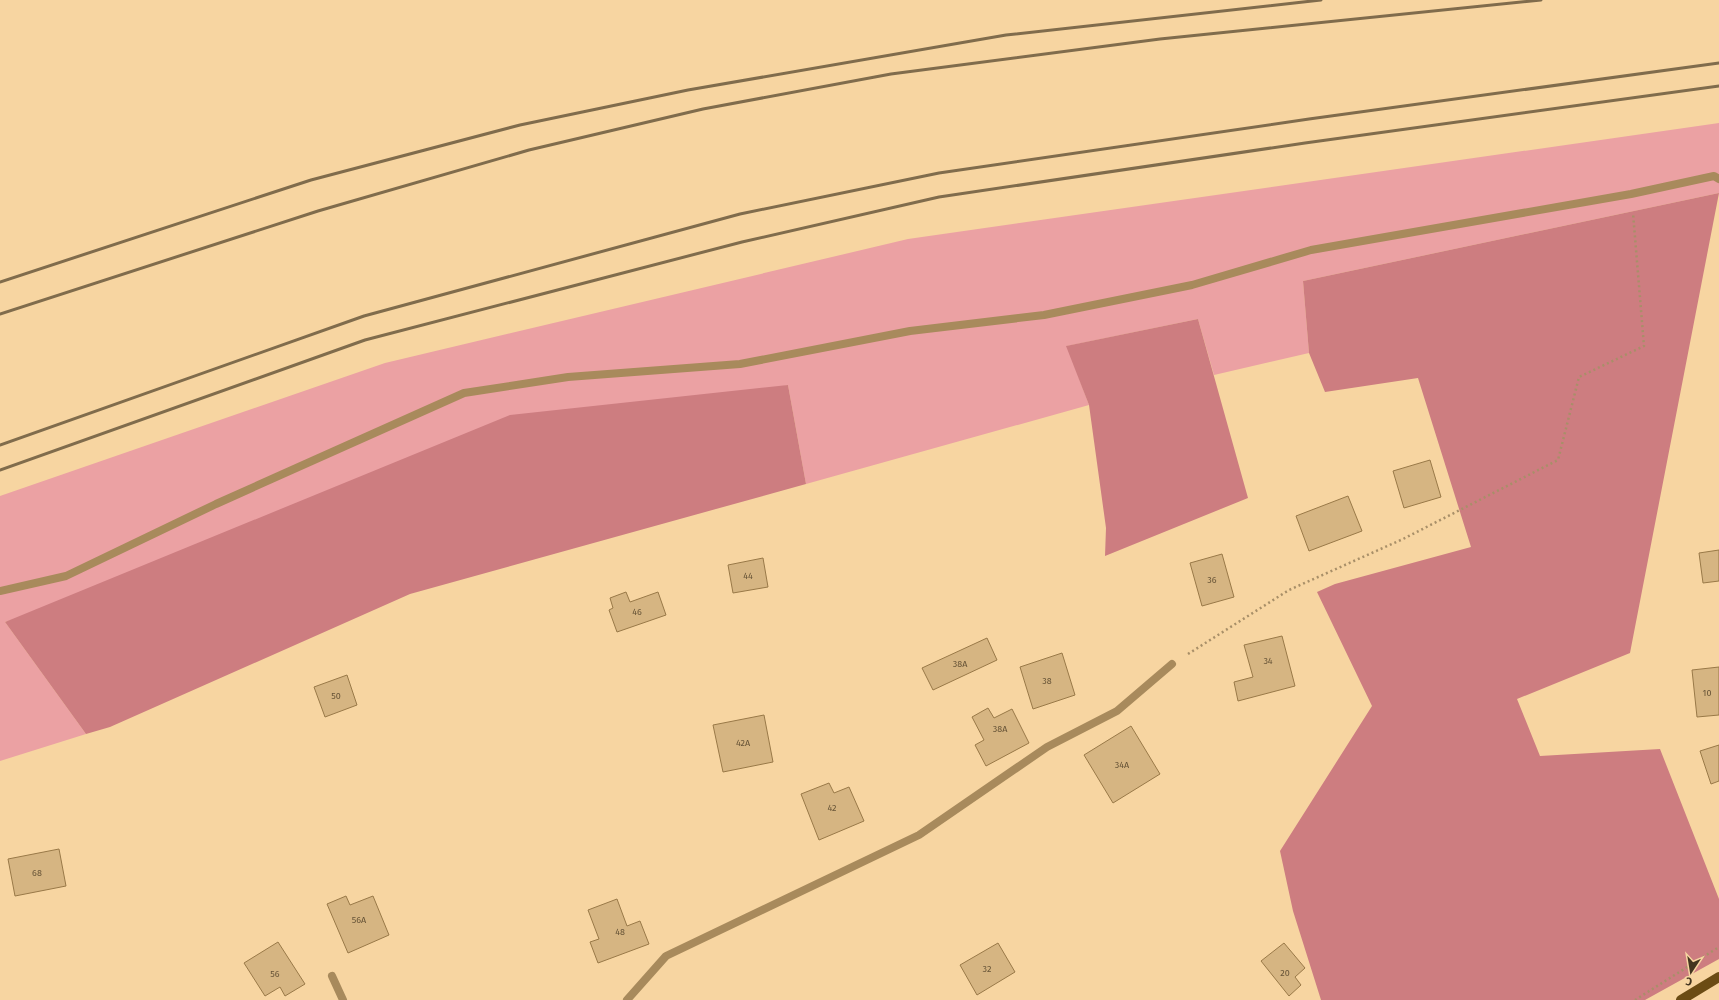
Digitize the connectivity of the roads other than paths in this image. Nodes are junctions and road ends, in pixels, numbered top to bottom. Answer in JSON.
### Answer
{"nodes":[{"id":1,"x":1719,"y":179,"type":"edge"},
{"id":2,"x":0,"y":591,"type":"edge"},
{"id":3,"x":1172,"y":664,"type":"road end"},
{"id":4,"x":332,"y":976,"type":"dead end"},
{"id":5,"x":1719,"y":977,"type":"edge"},
{"id":6,"x":343,"y":1000,"type":"edge"},
{"id":7,"x":627,"y":1000,"type":"edge"},
{"id":8,"x":1681,"y":1000,"type":"edge"}],
"edges":[{"from":1,"to":2,"type":"street"},
{"from":3,"to":7,"type":"street"},
{"from":4,"to":6,"type":"street"},
{"from":5,"to":8,"type":"main road"}]}
